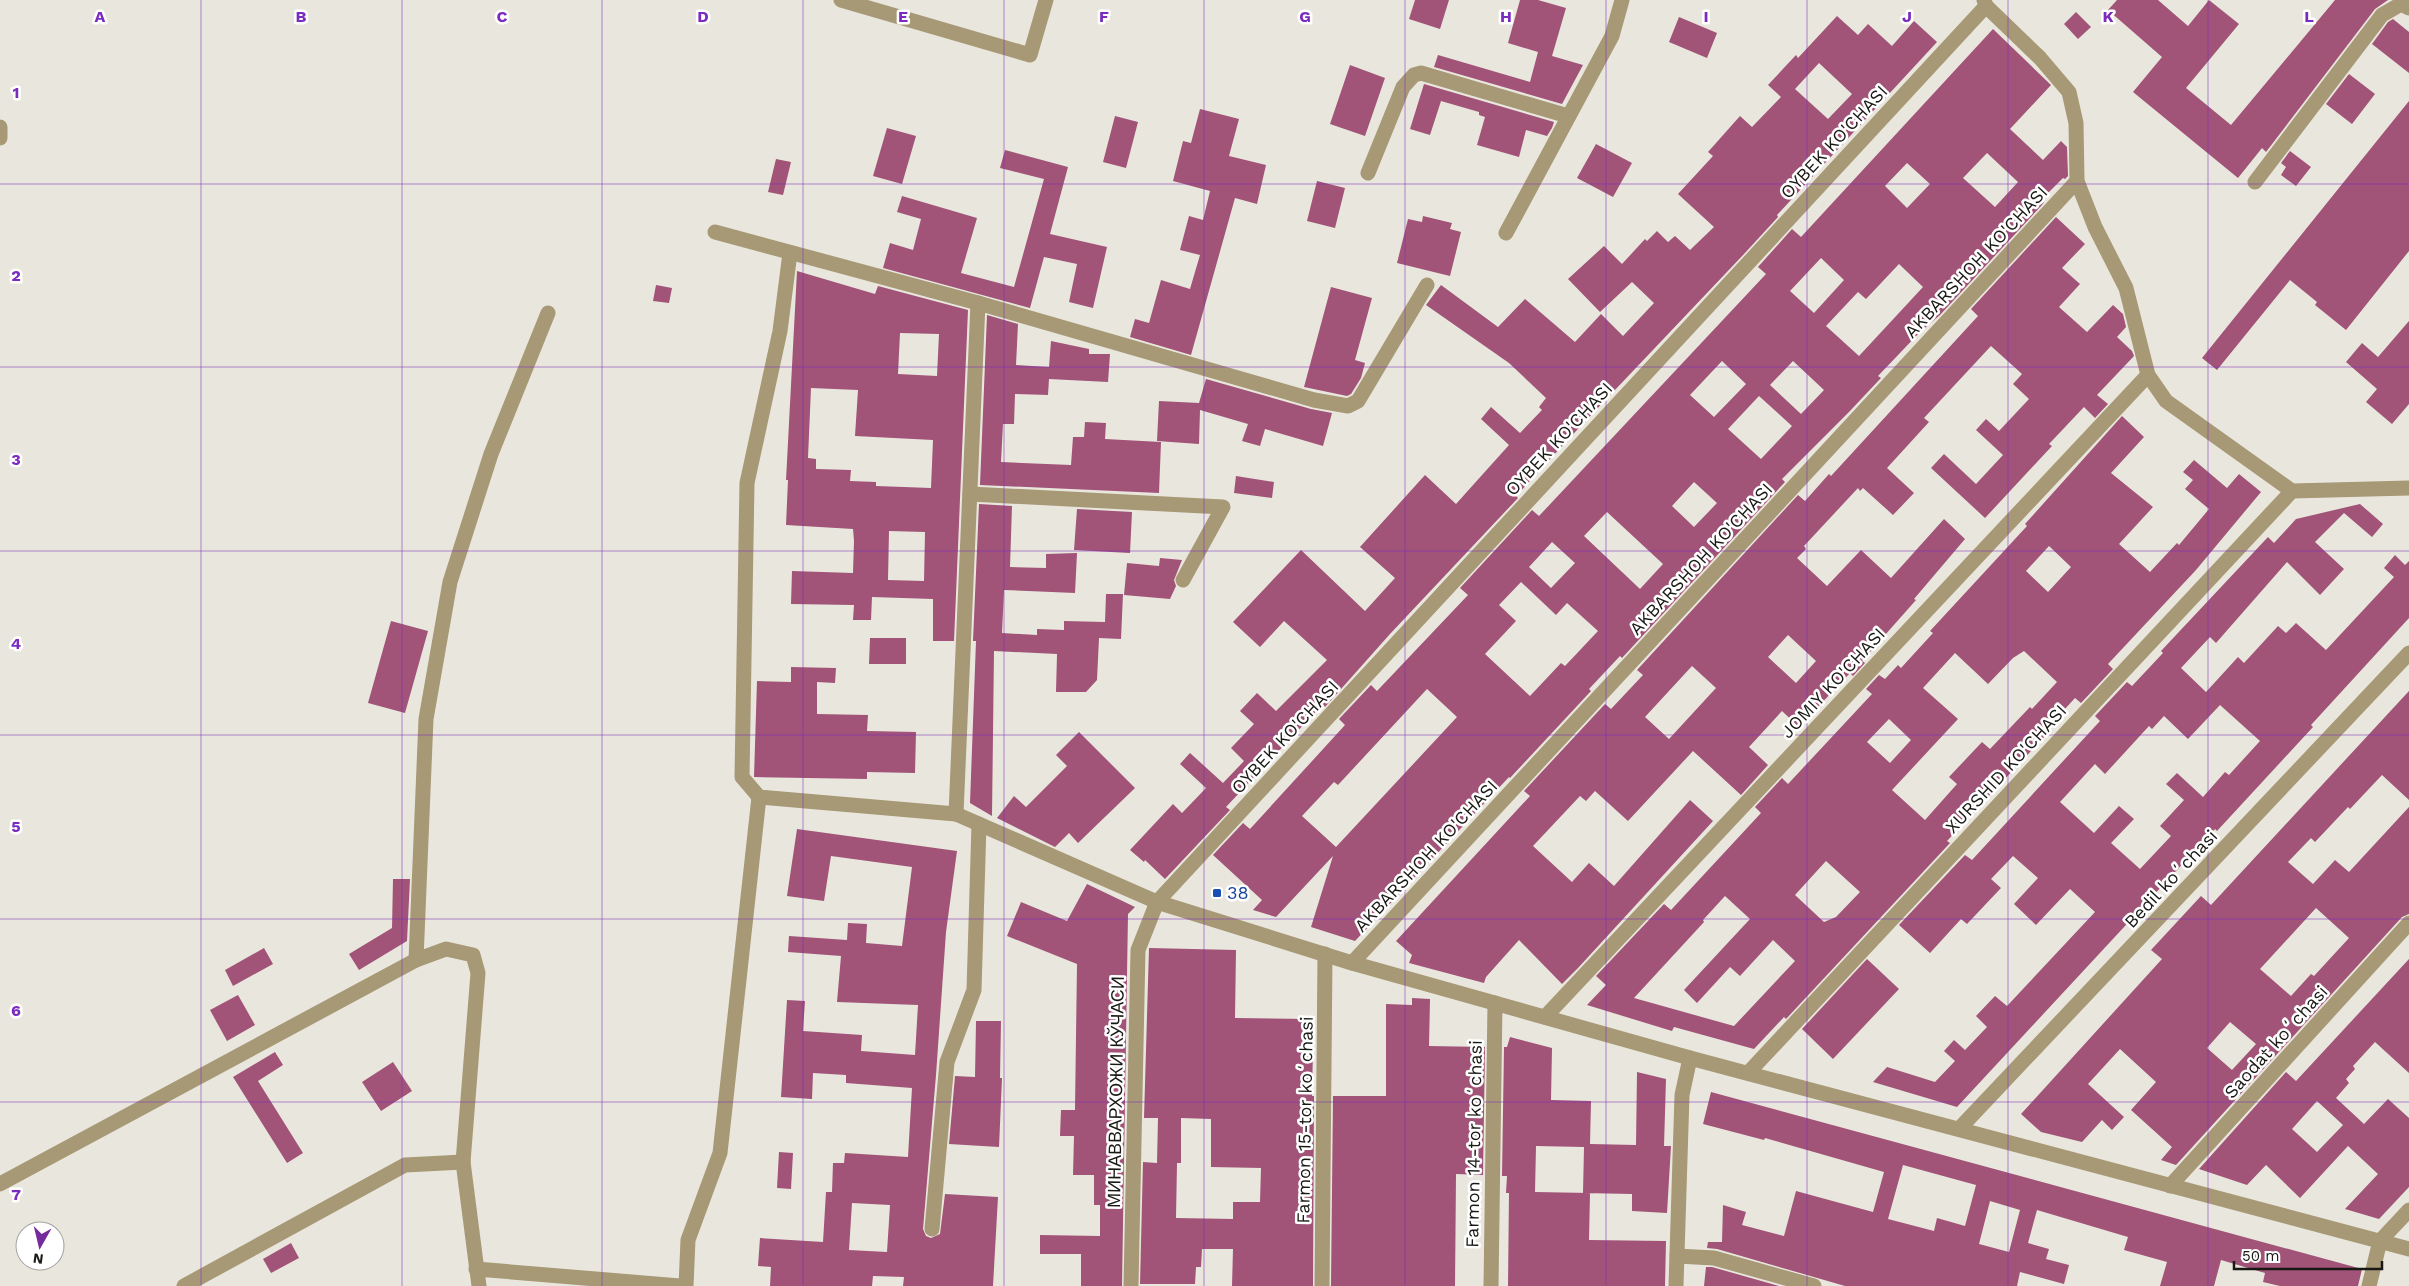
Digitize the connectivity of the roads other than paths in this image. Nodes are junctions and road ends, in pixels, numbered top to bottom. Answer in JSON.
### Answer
{"nodes":[{"id":1,"x":841,"y":0,"type":"edge"},
{"id":2,"x":1046,"y":0,"type":"edge"},
{"id":3,"x":1622,"y":0,"type":"edge"},
{"id":4,"x":1985,"y":3,"type":"edge"},
{"id":5,"x":2409,"y":8,"type":"edge"},
{"id":6,"x":1568,"y":116,"type":"junction"},
{"id":7,"x":0,"y":127,"type":"edge"},
{"id":8,"x":0,"y":138,"type":"edge"},
{"id":9,"x":1368,"y":173,"type":"dead end"},
{"id":10,"x":2077,"y":181,"type":"junction"},
{"id":11,"x":2255,"y":182,"type":"dead end"},
{"id":12,"x":715,"y":232,"type":"dead end"},
{"id":13,"x":1506,"y":233,"type":"dead end"},
{"id":14,"x":790,"y":252,"type":"junction"},
{"id":15,"x":1428,"y":285,"type":"dead end"},
{"id":16,"x":978,"y":304,"type":"junction"},
{"id":17,"x":548,"y":313,"type":"dead end"},
{"id":18,"x":2148,"y":375,"type":"junction"},
{"id":19,"x":2409,"y":488,"type":"edge"},
{"id":20,"x":2292,"y":491,"type":"junction"},
{"id":21,"x":970,"y":494,"type":"junction"},
{"id":22,"x":1183,"y":580,"type":"dead end"},
{"id":23,"x":2409,"y":654,"type":"edge"},
{"id":24,"x":759,"y":796,"type":"junction"},
{"id":25,"x":956,"y":814,"type":"junction"},
{"id":26,"x":979,"y":824,"type":"junction"},
{"id":27,"x":1157,"y":902,"type":"junction"},
{"id":28,"x":2409,"y":923,"type":"edge"},
{"id":29,"x":1325,"y":954,"type":"junction"},
{"id":30,"x":416,"y":960,"type":"junction"},
{"id":31,"x":1352,"y":963,"type":"junction"},
{"id":32,"x":1494,"y":1003,"type":"junction"},
{"id":33,"x":1545,"y":1017,"type":"junction"},
{"id":34,"x":1690,"y":1058,"type":"junction"},
{"id":35,"x":1748,"y":1073,"type":"junction"},
{"id":36,"x":1959,"y":1129,"type":"junction"},
{"id":37,"x":463,"y":1162,"type":"junction"},
{"id":38,"x":0,"y":1184,"type":"edge"},
{"id":39,"x":2170,"y":1186,"type":"junction"},
{"id":40,"x":2409,"y":1210,"type":"edge"},
{"id":41,"x":932,"y":1228,"type":"dead end"},
{"id":42,"x":2380,"y":1241,"type":"junction"},
{"id":43,"x":2409,"y":1249,"type":"edge"},
{"id":44,"x":1677,"y":1256,"type":"junction"},
{"id":45,"x":476,"y":1269,"type":"junction"},
{"id":46,"x":184,"y":1286,"type":"edge"},
{"id":47,"x":479,"y":1286,"type":"edge"},
{"id":48,"x":680,"y":1286,"type":"edge"},
{"id":49,"x":686,"y":1286,"type":"edge"},
{"id":50,"x":1131,"y":1286,"type":"edge"},
{"id":51,"x":1322,"y":1286,"type":"edge"},
{"id":52,"x":1491,"y":1286,"type":"edge"},
{"id":53,"x":1676,"y":1286,"type":"edge"},
{"id":54,"x":1814,"y":1286,"type":"edge"},
{"id":55,"x":2369,"y":1286,"type":"edge"}],
"edges":[{"from":1,"to":2,"type":"street"},
{"from":3,"to":6,"type":"street"},
{"from":4,"to":10,"type":"street"},
{"from":4,"to":27,"type":"street","name":"OYBEK KO'CHASI"},
{"from":5,"to":11,"type":"street"},
{"from":6,"to":9,"type":"street"},
{"from":6,"to":13,"type":"street"},
{"from":7,"to":8,"type":"street"},
{"from":10,"to":18,"type":"street"},
{"from":10,"to":31,"type":"street","name":"AKBARSHOH KO'CHASI"},
{"from":12,"to":14,"type":"street"},
{"from":14,"to":16,"type":"street"},
{"from":14,"to":24,"type":"street"},
{"from":15,"to":16,"type":"street"},
{"from":16,"to":21,"type":"street"},
{"from":17,"to":30,"type":"street"},
{"from":18,"to":20,"type":"street"},
{"from":18,"to":33,"type":"street","name":"JOMIY KO'CHASI"},
{"from":19,"to":20,"type":"street"},
{"from":20,"to":35,"type":"street","name":"XURSHID KO'CHASI"},
{"from":21,"to":22,"type":"street"},
{"from":21,"to":25,"type":"street"},
{"from":23,"to":36,"type":"street","name":"Bedil koʻchasi"},
{"from":24,"to":25,"type":"street"},
{"from":24,"to":49,"type":"street"},
{"from":25,"to":26,"type":"street"},
{"from":26,"to":27,"type":"street"},
{"from":26,"to":41,"type":"street"},
{"from":27,"to":29,"type":"street"},
{"from":27,"to":50,"type":"street","name":"МИНАВВАРХОЖИ КЎЧАСИ"},
{"from":28,"to":39,"type":"street","name":"Saodat koʻchasi"},
{"from":29,"to":31,"type":"street"},
{"from":29,"to":51,"type":"street","name":"Farmon 15-tor koʻchasi"},
{"from":30,"to":37,"type":"street"},
{"from":30,"to":38,"type":"street"},
{"from":31,"to":32,"type":"street"},
{"from":32,"to":33,"type":"street"},
{"from":32,"to":52,"type":"street","name":"Farmon 14-tor koʻchasi"},
{"from":33,"to":34,"type":"street"},
{"from":34,"to":35,"type":"street"},
{"from":34,"to":44,"type":"street"},
{"from":35,"to":36,"type":"street"},
{"from":36,"to":39,"type":"street"},
{"from":37,"to":45,"type":"street"},
{"from":37,"to":46,"type":"street"},
{"from":39,"to":42,"type":"street"},
{"from":40,"to":42,"type":"street"},
{"from":42,"to":43,"type":"street"},
{"from":42,"to":55,"type":"street"},
{"from":44,"to":53,"type":"street"},
{"from":44,"to":54,"type":"street"},
{"from":45,"to":47,"type":"street"},
{"from":45,"to":48,"type":"street"}]}
